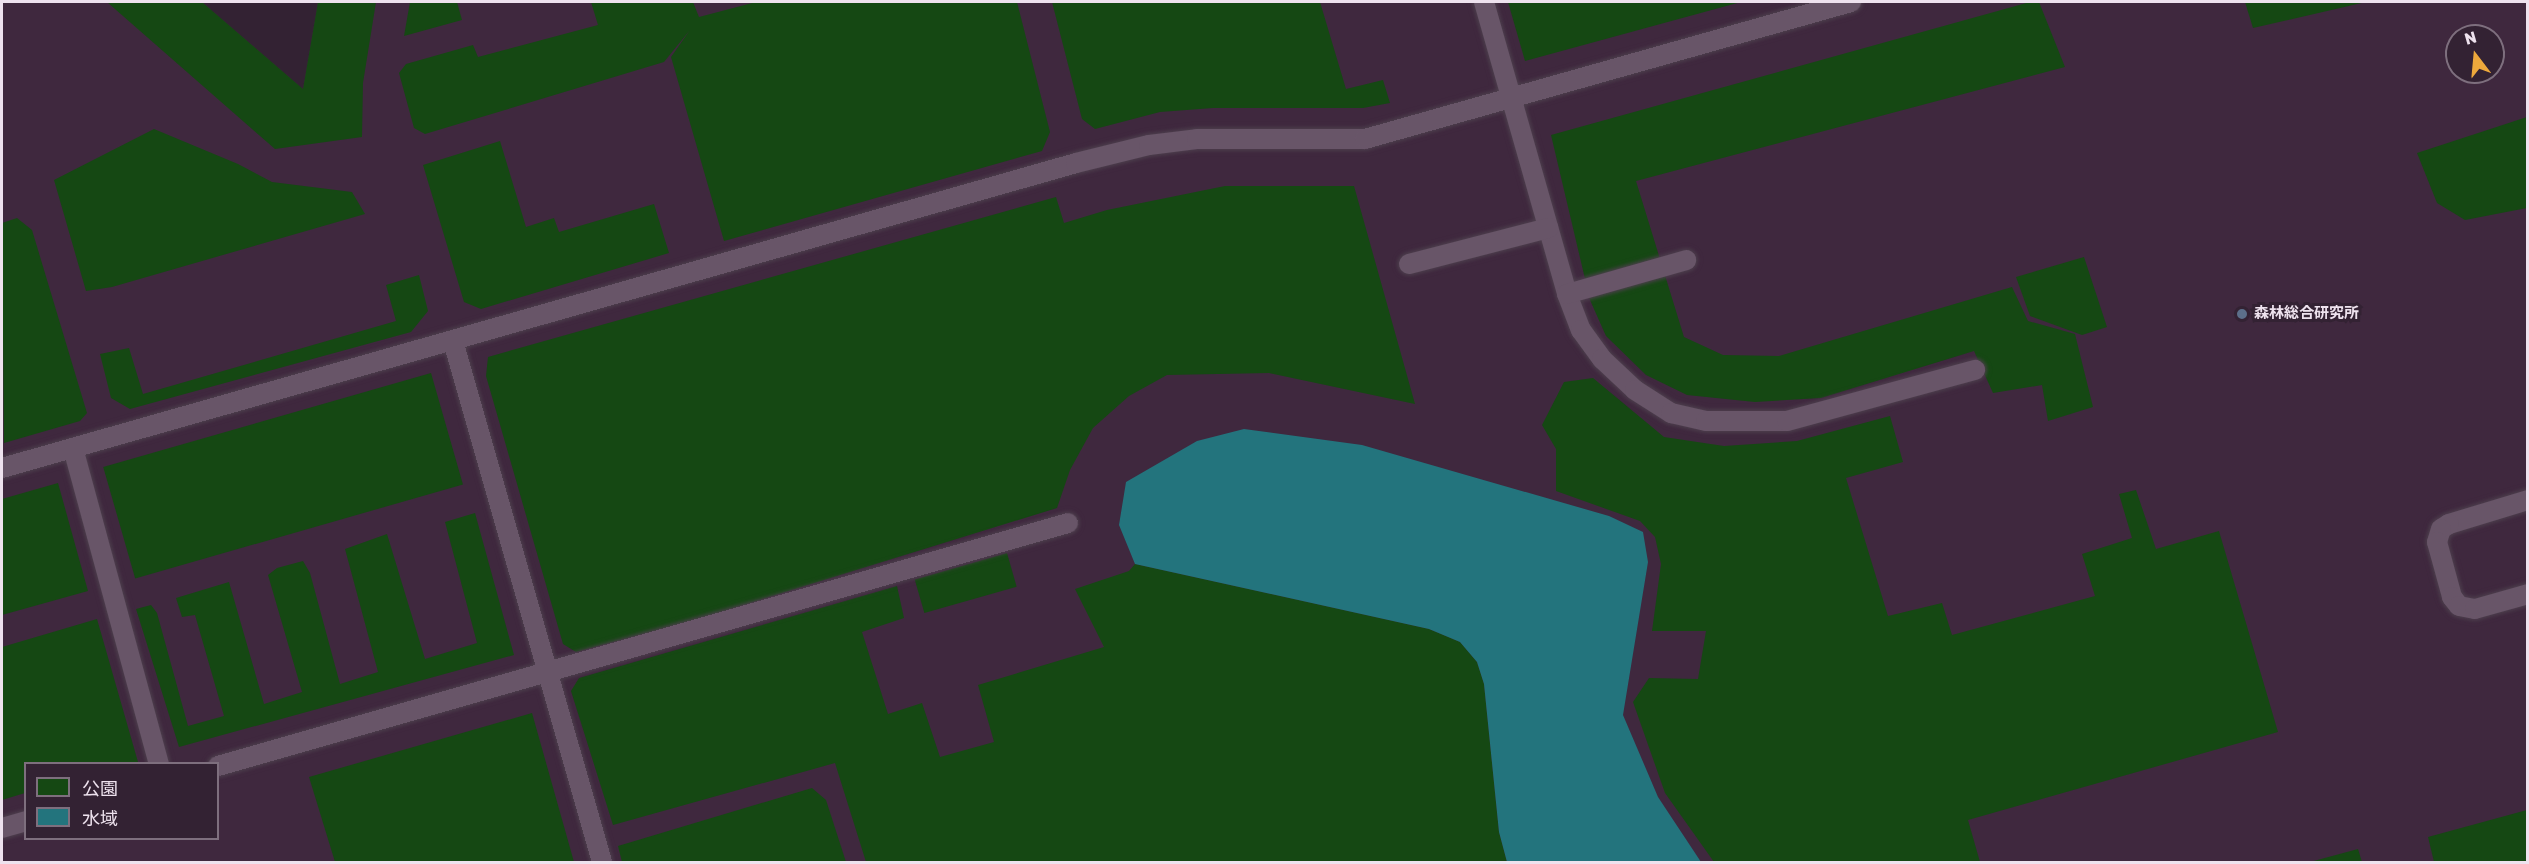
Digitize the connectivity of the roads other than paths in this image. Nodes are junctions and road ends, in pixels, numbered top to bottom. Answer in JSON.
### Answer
{"nodes":[{"id":1,"x":1485,"y":2,"type":"edge"},
{"id":2,"x":1851,"y":2,"type":"edge"},
{"id":3,"x":1512,"y":100,"type":"junction"},
{"id":4,"x":1548,"y":228,"type":"junction"},
{"id":5,"x":1686,"y":260,"type":"dead end"},
{"id":6,"x":1408,"y":264,"type":"dead end"},
{"id":7,"x":1567,"y":294,"type":"junction"},
{"id":8,"x":453,"y":340,"type":"junction"},
{"id":9,"x":1975,"y":370,"type":"dead end"},
{"id":10,"x":73,"y":448,"type":"junction"},
{"id":11,"x":2,"y":468,"type":"edge"},
{"id":12,"x":2528,"y":501,"type":"edge"},
{"id":13,"x":1068,"y":523,"type":"dead end"},
{"id":14,"x":2528,"y":594,"type":"edge"},
{"id":15,"x":548,"y":671,"type":"junction"},
{"id":16,"x":158,"y":762,"type":"edge"},
{"id":17,"x":219,"y":766,"type":"edge"},
{"id":18,"x":24,"y":822,"type":"edge"},
{"id":19,"x":2,"y":828,"type":"edge"},
{"id":20,"x":602,"y":862,"type":"edge"}],
"edges":[{"from":1,"to":3,"type":"lane"},
{"from":2,"to":3,"type":"lane"},
{"from":3,"to":4,"type":"lane"},
{"from":3,"to":8,"type":"lane"},
{"from":4,"to":6,"type":"lane"},
{"from":4,"to":7,"type":"lane"},
{"from":5,"to":7,"type":"lane"},
{"from":7,"to":9,"type":"lane"},
{"from":8,"to":10,"type":"lane"},
{"from":8,"to":15,"type":"lane"},
{"from":10,"to":11,"type":"lane"},
{"from":10,"to":16,"type":"lane"},
{"from":12,"to":14,"type":"lane"},
{"from":13,"to":15,"type":"lane"},
{"from":15,"to":17,"type":"lane"},
{"from":15,"to":20,"type":"lane"},
{"from":18,"to":19,"type":"lane"}]}
